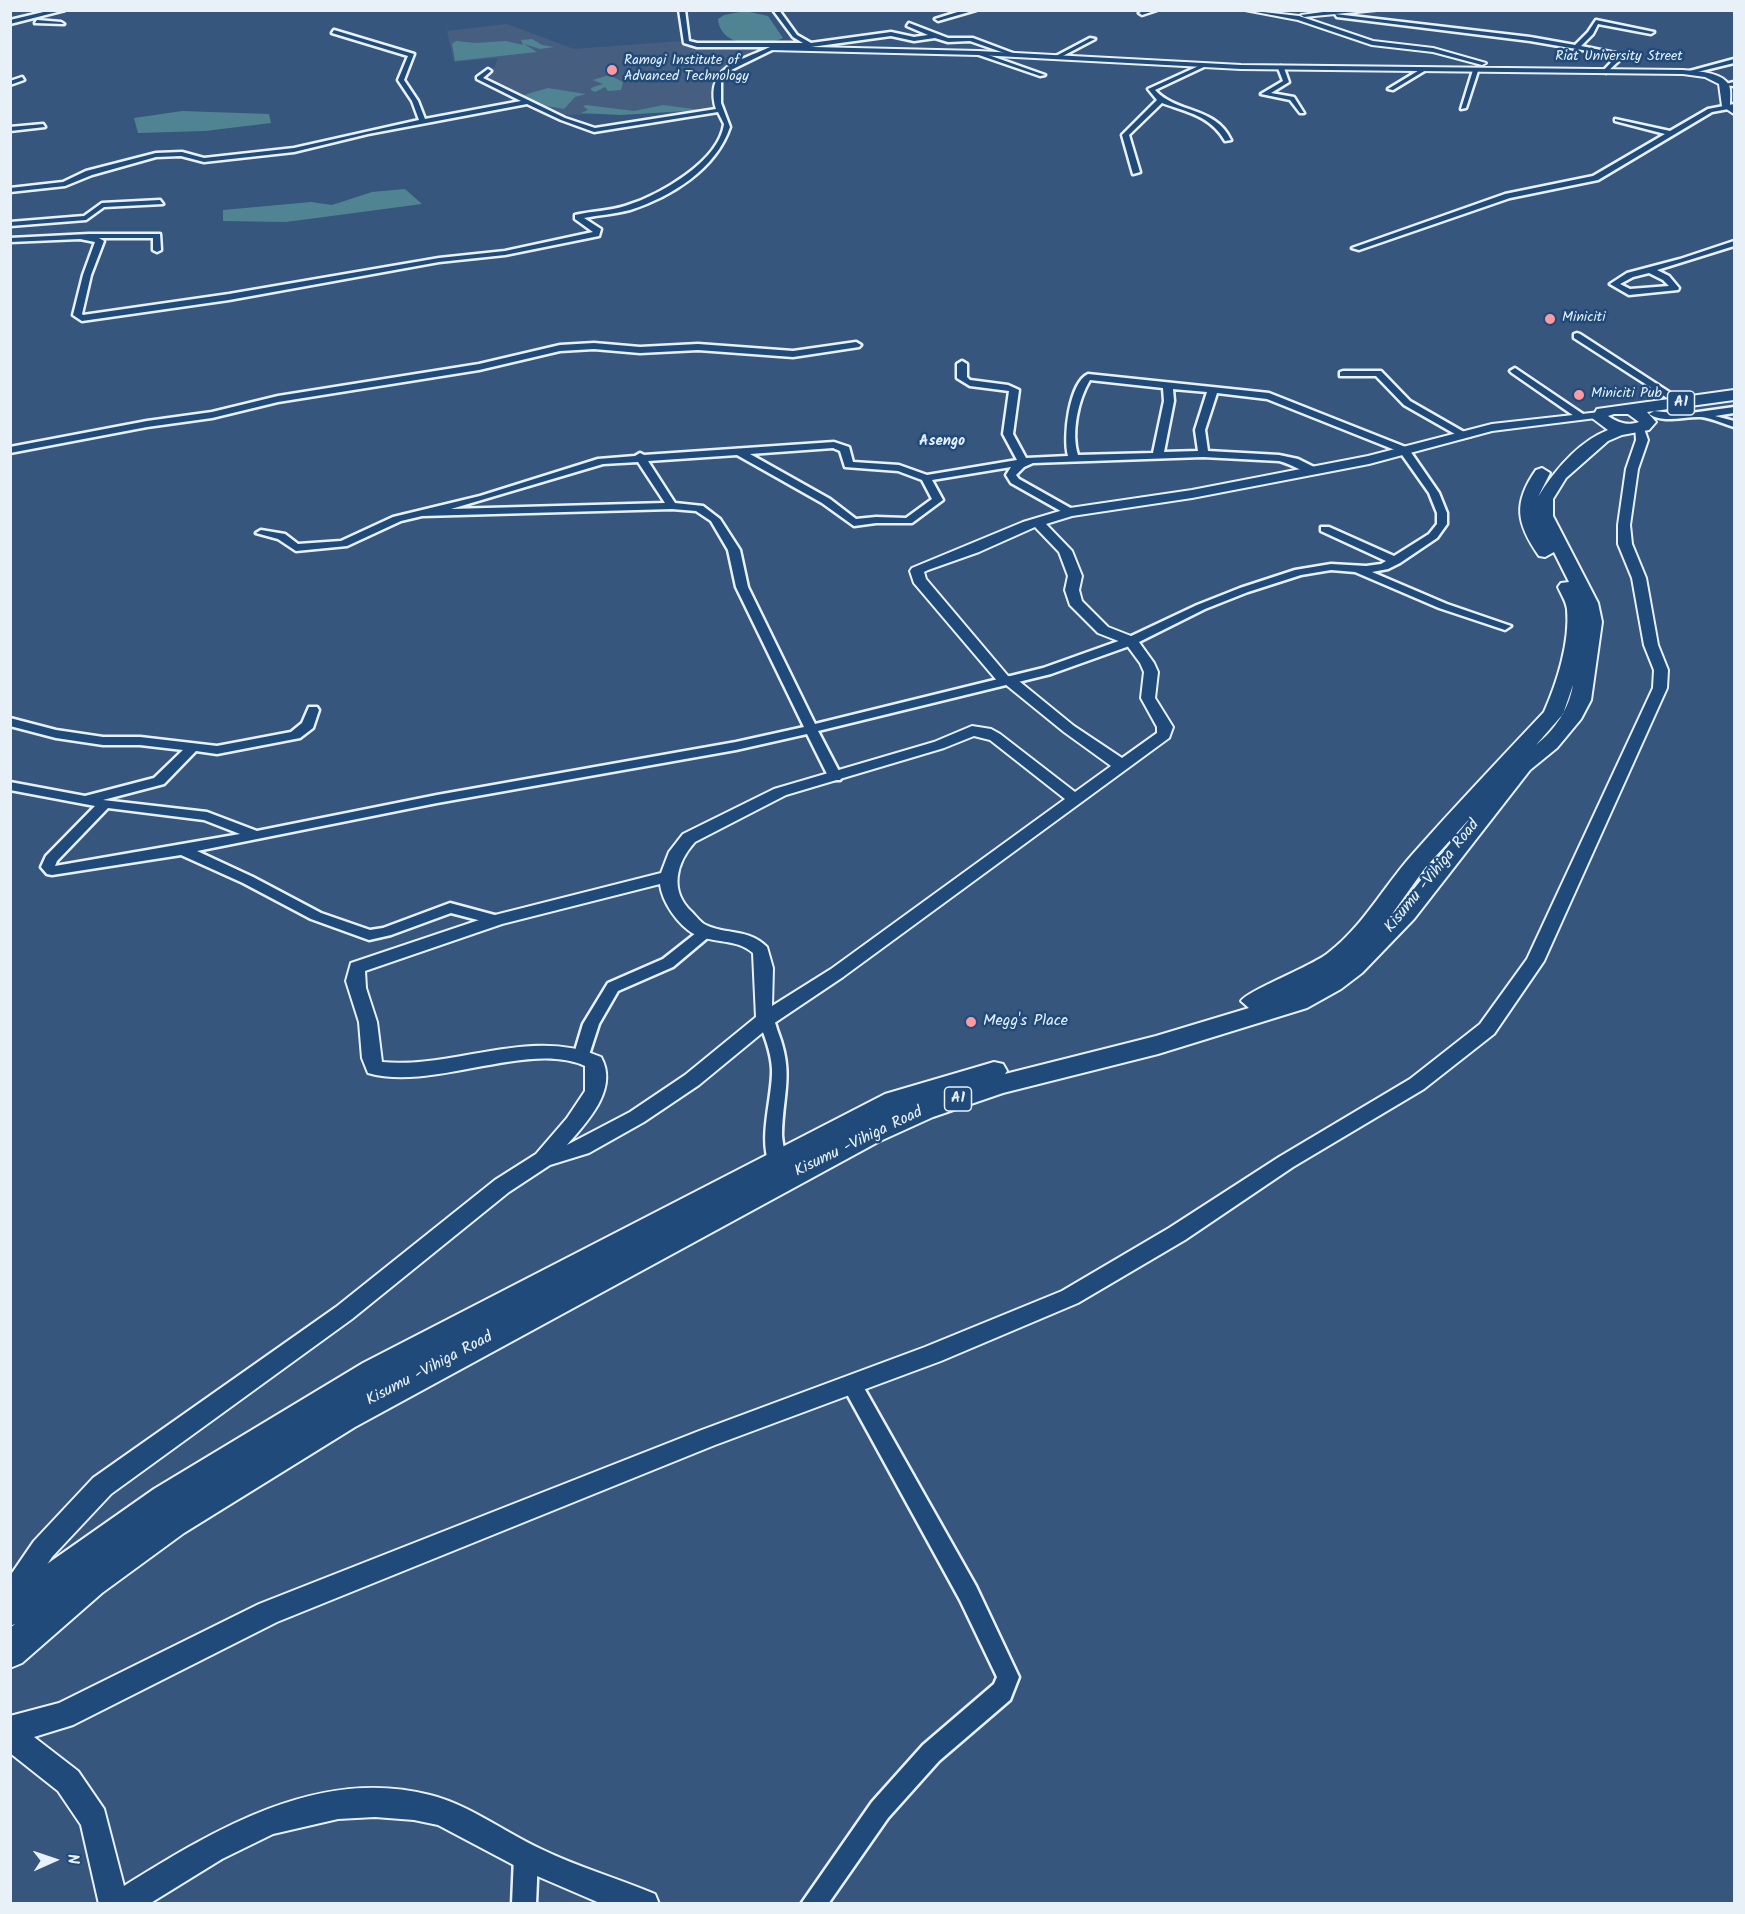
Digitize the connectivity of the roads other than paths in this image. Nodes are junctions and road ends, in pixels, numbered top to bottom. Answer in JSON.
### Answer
{"nodes":[{"id":1,"x":62,"y":10,"type":"edge"},
{"id":2,"x":682,"y":10,"type":"edge"},
{"id":3,"x":777,"y":10,"type":"edge"},
{"id":4,"x":973,"y":10,"type":"edge"},
{"id":5,"x":1154,"y":10,"type":"edge"},
{"id":6,"x":1248,"y":10,"type":"edge"},
{"id":7,"x":1374,"y":10,"type":"edge"},
{"id":8,"x":1143,"y":13,"type":"dead end"},
{"id":9,"x":1337,"y":15,"type":"junction"},
{"id":10,"x":1278,"y":16,"type":"junction"},
{"id":11,"x":938,"y":19,"type":"dead end"},
{"id":12,"x":19,"y":20,"type":"junction"},
{"id":13,"x":10,"y":22,"type":"edge"},
{"id":14,"x":61,"y":24,"type":"dead end"},
{"id":15,"x":909,"y":25,"type":"dead end"},
{"id":16,"x":334,"y":32,"type":"dead end"},
{"id":17,"x":1651,"y":32,"type":"dead end"},
{"id":18,"x":935,"y":36,"type":"junction"},
{"id":19,"x":1092,"y":39,"type":"dead end"},
{"id":20,"x":813,"y":46,"type":"junction"},
{"id":21,"x":1577,"y":46,"type":"junction"},
{"id":22,"x":772,"y":48,"type":"joint"},
{"id":23,"x":978,"y":53,"type":"junction"},
{"id":24,"x":1015,"y":55,"type":"junction"},
{"id":25,"x":1057,"y":57,"type":"junction"},
{"id":26,"x":1734,"y":61,"type":"edge"},
{"id":27,"x":1205,"y":65,"type":"junction"},
{"id":28,"x":1281,"y":68,"type":"junction"},
{"id":29,"x":1423,"y":70,"type":"junction"},
{"id":30,"x":488,"y":71,"type":"dead end"},
{"id":31,"x":1475,"y":71,"type":"junction"},
{"id":32,"x":1516,"y":71,"type":"junction"},
{"id":33,"x":1606,"y":71,"type":"junction"},
{"id":34,"x":1689,"y":72,"type":"junction"},
{"id":35,"x":1042,"y":75,"type":"dead end"},
{"id":36,"x":22,"y":79,"type":"dead end"},
{"id":37,"x":10,"y":83,"type":"edge"},
{"id":38,"x":1734,"y":84,"type":"edge"},
{"id":39,"x":1724,"y":86,"type":"junction"},
{"id":40,"x":1391,"y":89,"type":"dead end"},
{"id":41,"x":1161,"y":100,"type":"junction"},
{"id":42,"x":528,"y":102,"type":"junction"},
{"id":43,"x":1730,"y":106,"type":"edge"},
{"id":44,"x":1463,"y":108,"type":"dead end"},
{"id":45,"x":719,"y":110,"type":"junction"},
{"id":46,"x":1302,"y":112,"type":"dead end"},
{"id":47,"x":1734,"y":112,"type":"edge"},
{"id":48,"x":1617,"y":120,"type":"dead end"},
{"id":49,"x":423,"y":122,"type":"junction"},
{"id":50,"x":43,"y":126,"type":"dead end"},
{"id":51,"x":10,"y":129,"type":"edge"},
{"id":52,"x":1671,"y":133,"type":"junction"},
{"id":53,"x":1227,"y":140,"type":"dead end"},
{"id":54,"x":1136,"y":172,"type":"dead end"},
{"id":55,"x":10,"y":190,"type":"edge"},
{"id":56,"x":160,"y":202,"type":"dead end"},
{"id":57,"x":10,"y":224,"type":"edge"},
{"id":58,"x":80,"y":237,"type":"junction"},
{"id":59,"x":10,"y":240,"type":"edge"},
{"id":60,"x":1734,"y":243,"type":"edge"},
{"id":61,"x":1356,"y":248,"type":"dead end"},
{"id":62,"x":157,"y":250,"type":"dead end"},
{"id":63,"x":1650,"y":270,"type":"junction"},
{"id":64,"x":1577,"y":336,"type":"dead end"},
{"id":65,"x":856,"y":345,"type":"dead end"},
{"id":66,"x":962,"y":364,"type":"dead end"},
{"id":67,"x":1515,"y":371,"type":"dead end"},
{"id":68,"x":1343,"y":374,"type":"dead end"},
{"id":69,"x":1168,"y":385,"type":"junction"},
{"id":70,"x":1213,"y":390,"type":"junction"},
{"id":71,"x":1734,"y":395,"type":"edge"},
{"id":72,"x":1734,"y":402,"type":"edge"},
{"id":73,"x":1681,"y":403,"type":"junction"},
{"id":74,"x":1734,"y":410,"type":"edge"},
{"id":75,"x":1703,"y":415,"type":"junction"},
{"id":76,"x":1594,"y":417,"type":"junction"},
{"id":77,"x":1639,"y":420,"type":"junction"},
{"id":78,"x":1734,"y":424,"type":"edge"},
{"id":79,"x":1466,"y":436,"type":"junction"},
{"id":80,"x":10,"y":450,"type":"edge"},
{"id":81,"x":736,"y":450,"type":"junction"},
{"id":82,"x":1404,"y":450,"type":"junction"},
{"id":83,"x":1158,"y":454,"type":"junction"},
{"id":84,"x":1203,"y":454,"type":"junction"},
{"id":85,"x":640,"y":456,"type":"junction"},
{"id":86,"x":1074,"y":458,"type":"junction"},
{"id":87,"x":1023,"y":462,"type":"junction"},
{"id":88,"x":1314,"y":471,"type":"junction"},
{"id":89,"x":926,"y":478,"type":"junction"},
{"id":90,"x":672,"y":506,"type":"junction"},
{"id":91,"x":1070,"y":512,"type":"junction"},
{"id":92,"x":423,"y":513,"type":"junction"},
{"id":93,"x":1037,"y":522,"type":"junction"},
{"id":94,"x":1325,"y":529,"type":"dead end"},
{"id":95,"x":261,"y":533,"type":"dead end"},
{"id":96,"x":1396,"y":561,"type":"junction"},
{"id":97,"x":1356,"y":569,"type":"junction"},
{"id":98,"x":1505,"y":626,"type":"dead end"},
{"id":99,"x":1131,"y":641,"type":"junction"},
{"id":100,"x":1006,"y":680,"type":"junction"},
{"id":101,"x":313,"y":710,"type":"dead end"},
{"id":102,"x":10,"y":722,"type":"edge"},
{"id":103,"x":811,"y":729,"type":"junction"},
{"id":104,"x":192,"y":749,"type":"junction"},
{"id":105,"x":1122,"y":766,"type":"junction"},
{"id":106,"x":836,"y":777,"type":"junction"},
{"id":107,"x":10,"y":786,"type":"edge"},
{"id":108,"x":86,"y":800,"type":"junction"},
{"id":109,"x":1076,"y":800,"type":"junction"},
{"id":110,"x":105,"y":804,"type":"junction"},
{"id":111,"x":255,"y":835,"type":"junction"},
{"id":112,"x":182,"y":850,"type":"junction"},
{"id":113,"x":668,"y":877,"type":"junction"},
{"id":114,"x":497,"y":920,"type":"junction"},
{"id":115,"x":706,"y":932,"type":"junction"},
{"id":116,"x":766,"y":1019,"type":"junction"},
{"id":117,"x":582,"y":1054,"type":"junction"},
{"id":118,"x":543,"y":1159,"type":"junction"},
{"id":119,"x":777,"y":1162,"type":"junction"},
{"id":120,"x":852,"y":1385,"type":"junction"},
{"id":121,"x":10,"y":1599,"type":"edge"},
{"id":122,"x":10,"y":1610,"type":"edge"},
{"id":123,"x":10,"y":1651,"type":"edge"},
{"id":124,"x":10,"y":1730,"type":"edge"},
{"id":125,"x":10,"y":1736,"type":"edge"},
{"id":126,"x":526,"y":1857,"type":"junction"},
{"id":127,"x":114,"y":1904,"type":"edge"},
{"id":128,"x":122,"y":1904,"type":"edge"},
{"id":129,"x":524,"y":1904,"type":"edge"},
{"id":130,"x":645,"y":1904,"type":"edge"},
{"id":131,"x":813,"y":1904,"type":"edge"}],
"edges":[{"from":1,"to":12,"type":"street"},
{"from":2,"to":20,"type":"street"},
{"from":3,"to":20,"type":"street"},
{"from":4,"to":11,"type":"street"},
{"from":5,"to":8,"type":"street"},
{"from":6,"to":10,"type":"street"},
{"from":7,"to":9,"type":"street"},
{"from":9,"to":10,"type":"street"},
{"from":9,"to":21,"type":"street"},
{"from":10,"to":32,"type":"street"},
{"from":12,"to":13,"type":"street"},
{"from":12,"to":14,"type":"street"},
{"from":15,"to":18,"type":"street"},
{"from":16,"to":49,"type":"street"},
{"from":17,"to":21,"type":"street"},
{"from":18,"to":20,"type":"street"},
{"from":18,"to":24,"type":"street"},
{"from":19,"to":25,"type":"street"},
{"from":20,"to":22,"type":"street"},
{"from":20,"to":23,"type":"street"},
{"from":21,"to":33,"type":"street"},
{"from":22,"to":45,"type":"street"},
{"from":23,"to":24,"type":"street"},
{"from":23,"to":35,"type":"street"},
{"from":24,"to":25,"type":"street"},
{"from":25,"to":27,"type":"street"},
{"from":26,"to":34,"type":"street"},
{"from":27,"to":28,"type":"street"},
{"from":27,"to":41,"type":"street"},
{"from":28,"to":29,"type":"street"},
{"from":28,"to":46,"type":"street"},
{"from":29,"to":31,"type":"street"},
{"from":29,"to":40,"type":"street"},
{"from":30,"to":42,"type":"street"},
{"from":31,"to":32,"type":"street"},
{"from":31,"to":44,"type":"street"},
{"from":32,"to":33,"type":"street","name":"Riat University Street"},
{"from":33,"to":34,"type":"street","name":"Riat University Street"},
{"from":34,"to":39,"type":"street","name":"Riat University Street"},
{"from":36,"to":37,"type":"street"},
{"from":38,"to":39,"type":"street"},
{"from":39,"to":43,"type":"street"},
{"from":41,"to":53,"type":"street"},
{"from":41,"to":54,"type":"street"},
{"from":42,"to":45,"type":"street"},
{"from":42,"to":49,"type":"street"},
{"from":43,"to":47,"type":"street"},
{"from":43,"to":52,"type":"street"},
{"from":45,"to":58,"type":"street"},
{"from":48,"to":52,"type":"street"},
{"from":49,"to":55,"type":"street"},
{"from":50,"to":51,"type":"street"},
{"from":52,"to":61,"type":"street"},
{"from":56,"to":57,"type":"street"},
{"from":58,"to":59,"type":"street"},
{"from":58,"to":62,"type":"street"},
{"from":60,"to":63,"type":"street"},
{"from":63,"to":63,"type":"street"},
{"from":64,"to":73,"type":"street"},
{"from":65,"to":80,"type":"street"},
{"from":66,"to":87,"type":"street"},
{"from":67,"to":76,"type":"street"},
{"from":68,"to":79,"type":"street"},
{"from":69,"to":70,"type":"street"},
{"from":69,"to":83,"type":"street"},
{"from":69,"to":86,"type":"street"},
{"from":70,"to":82,"type":"street"},
{"from":70,"to":84,"type":"street"},
{"from":71,"to":73,"type":"highway","name":"Kisumu -Vihiga Road","number":"A1"},
{"from":72,"to":77,"type":"highway","name":"Kisumu -Vihiga Road","number":"A1"},
{"from":73,"to":77,"type":"highway","name":"Kisumu -Vihiga Road","number":"A1"},
{"from":74,"to":75,"type":"street"},
{"from":75,"to":77,"type":"street"},
{"from":75,"to":78,"type":"street"},
{"from":76,"to":77,"type":"highway","number":"A1"},
{"from":76,"to":79,"type":"street"},
{"from":76,"to":119,"type":"highway","name":"Kisumu -Vihiga Road","number":"A1"},
{"from":77,"to":120,"type":"street"},
{"from":77,"to":123,"type":"highway","name":"Kisumu -Vihiga Road","number":"A1"},
{"from":79,"to":82,"type":"street"},
{"from":81,"to":85,"type":"street"},
{"from":81,"to":89,"type":"street"},
{"from":81,"to":89,"type":"street"},
{"from":82,"to":88,"type":"street"},
{"from":82,"to":96,"type":"street"},
{"from":83,"to":84,"type":"street"},
{"from":83,"to":86,"type":"street"},
{"from":84,"to":88,"type":"street"},
{"from":85,"to":90,"type":"street"},
{"from":85,"to":92,"type":"street"},
{"from":86,"to":87,"type":"street"},
{"from":87,"to":89,"type":"street"},
{"from":87,"to":91,"type":"street"},
{"from":88,"to":91,"type":"street"},
{"from":90,"to":92,"type":"street"},
{"from":90,"to":103,"type":"street"},
{"from":91,"to":93,"type":"street"},
{"from":92,"to":95,"type":"street"},
{"from":93,"to":99,"type":"street"},
{"from":93,"to":100,"type":"street"},
{"from":94,"to":96,"type":"street"},
{"from":96,"to":97,"type":"street"},
{"from":97,"to":98,"type":"street"},
{"from":97,"to":99,"type":"street"},
{"from":99,"to":100,"type":"street"},
{"from":99,"to":105,"type":"street"},
{"from":100,"to":103,"type":"street"},
{"from":100,"to":105,"type":"street"},
{"from":101,"to":104,"type":"street"},
{"from":102,"to":104,"type":"street"},
{"from":103,"to":106,"type":"street"},
{"from":103,"to":111,"type":"street"},
{"from":104,"to":108,"type":"street"},
{"from":105,"to":109,"type":"street"},
{"from":106,"to":109,"type":"street"},
{"from":106,"to":113,"type":"street"},
{"from":107,"to":108,"type":"street"},
{"from":108,"to":110,"type":"street"},
{"from":109,"to":116,"type":"street"},
{"from":110,"to":111,"type":"street"},
{"from":110,"to":112,"type":"street"},
{"from":111,"to":112,"type":"street"},
{"from":112,"to":114,"type":"street"},
{"from":113,"to":114,"type":"street"},
{"from":113,"to":115,"type":"street"},
{"from":114,"to":117,"type":"street"},
{"from":115,"to":116,"type":"street"},
{"from":115,"to":117,"type":"street"},
{"from":116,"to":118,"type":"street"},
{"from":116,"to":119,"type":"street"},
{"from":117,"to":118,"type":"street"},
{"from":118,"to":121,"type":"street"},
{"from":119,"to":122,"type":"highway","name":"Kisumu -Vihiga Road","number":"A1"},
{"from":120,"to":124,"type":"street"},
{"from":120,"to":131,"type":"street"},
{"from":125,"to":127,"type":"street"},
{"from":126,"to":128,"type":"street"},
{"from":126,"to":129,"type":"street"},
{"from":126,"to":130,"type":"street"}]}
